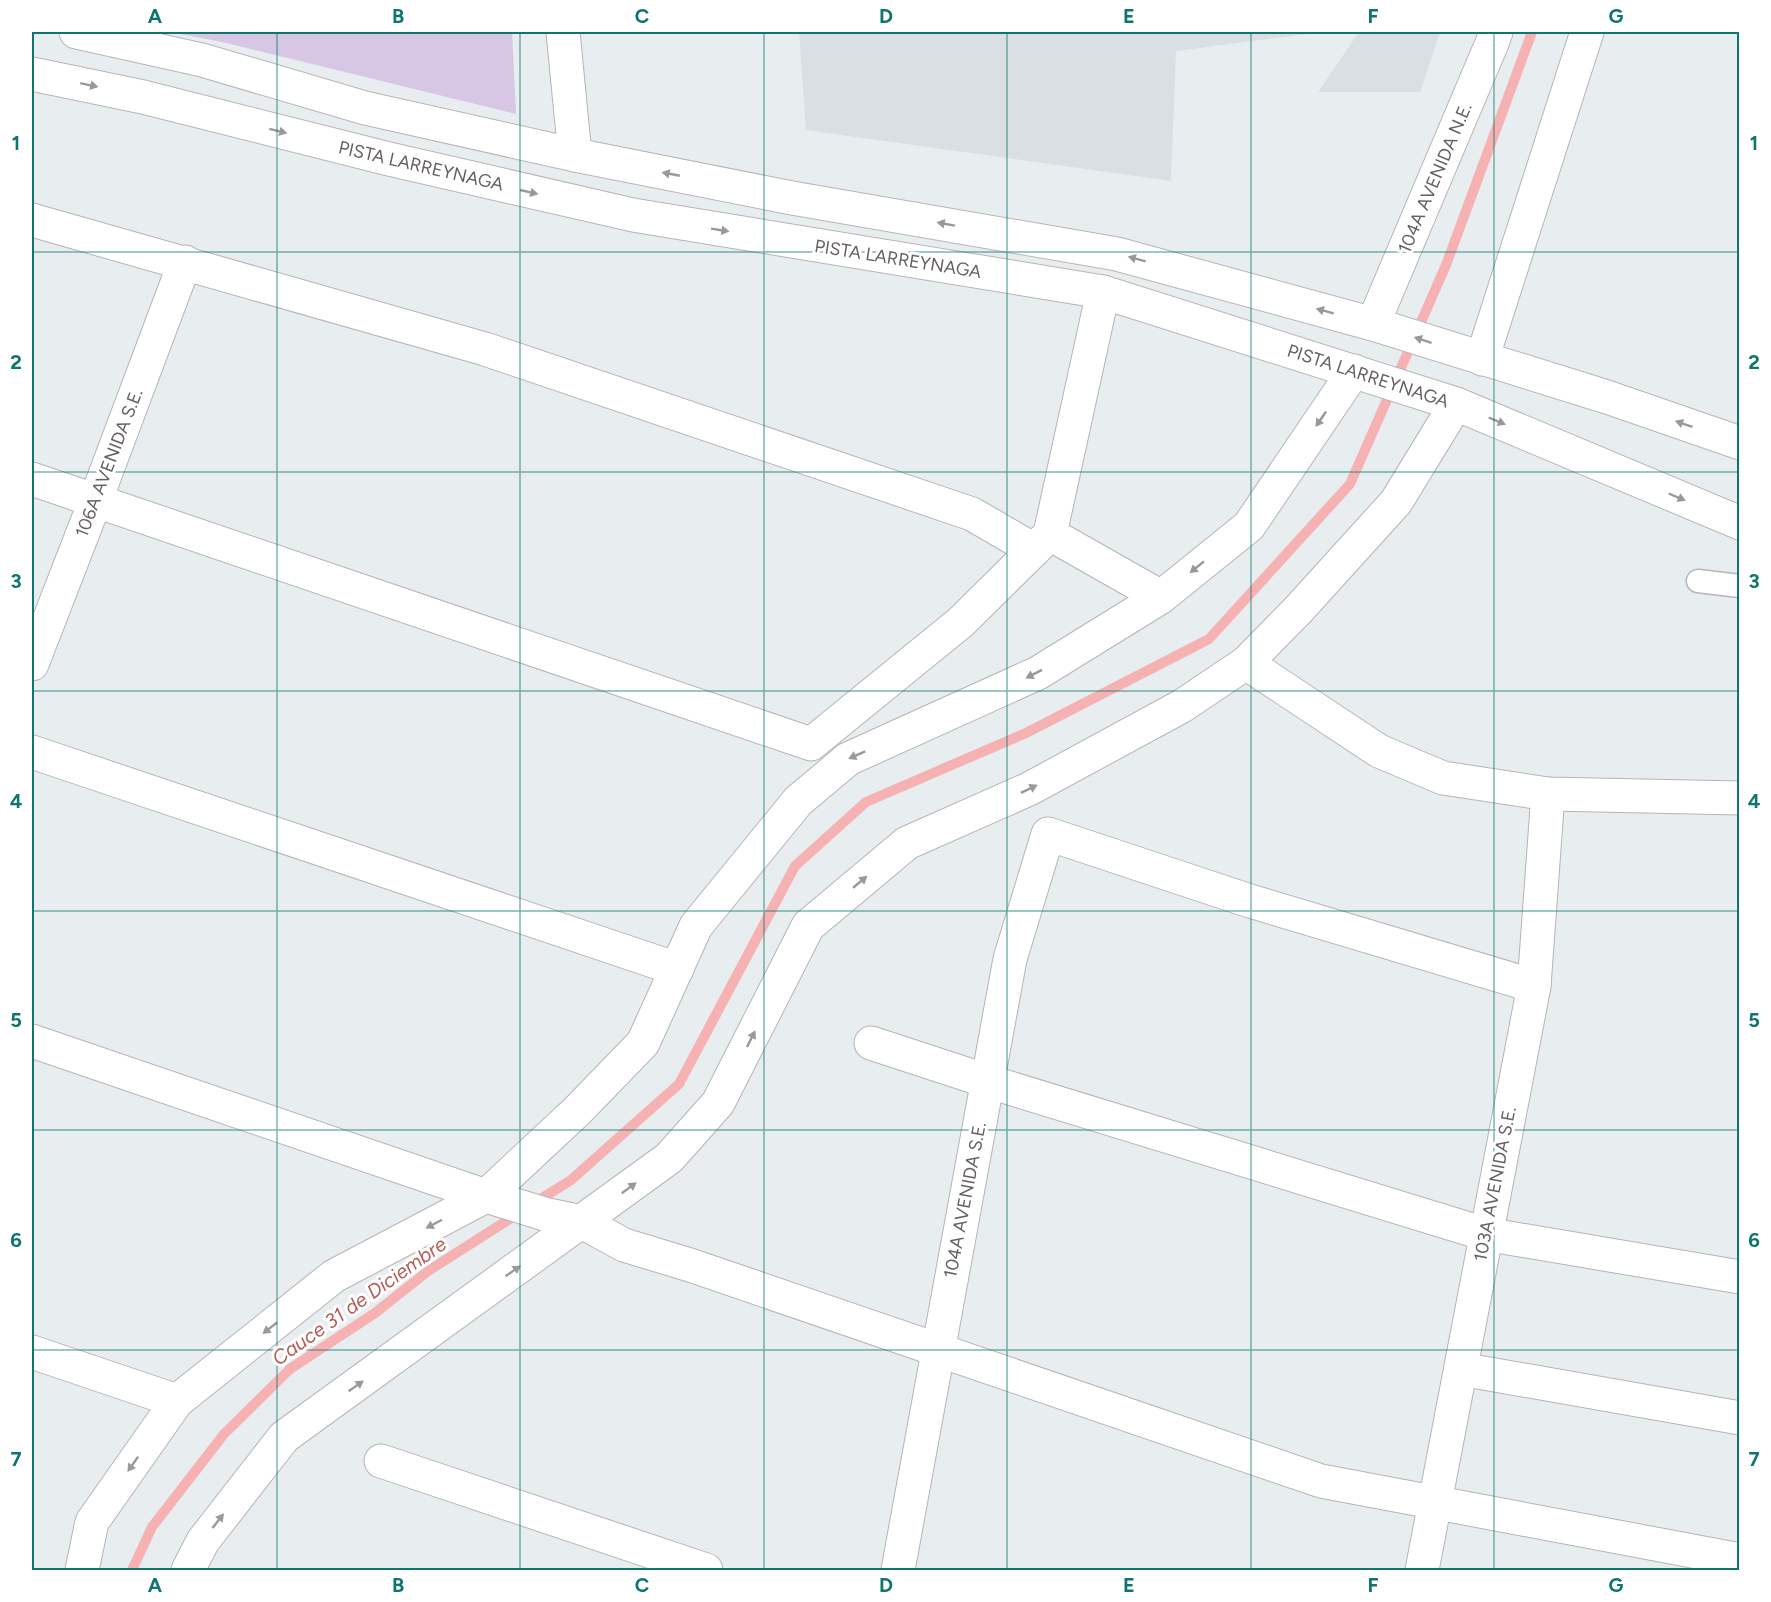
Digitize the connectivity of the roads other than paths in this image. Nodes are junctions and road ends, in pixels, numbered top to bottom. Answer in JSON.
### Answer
{"nodes":[{"id":1,"x":75,"y":32,"type":"edge"},
{"id":2,"x":563,"y":32,"type":"edge"},
{"id":3,"x":1496,"y":32,"type":"edge"},
{"id":4,"x":1587,"y":32,"type":"edge"},
{"id":5,"x":32,"y":74,"type":"edge"},
{"id":6,"x":575,"y":155,"type":"junction"},
{"id":7,"x":32,"y":220,"type":"edge"},
{"id":8,"x":184,"y":262,"type":"junction"},
{"id":9,"x":1103,"y":292,"type":"junction"},
{"id":10,"x":1377,"y":325,"type":"junction"},
{"id":11,"x":1473,"y":356,"type":"junction"},
{"id":12,"x":1359,"y":372,"type":"junction"},
{"id":13,"x":1449,"y":402,"type":"junction"},
{"id":14,"x":1740,"y":443,"type":"edge"},
{"id":15,"x":32,"y":479,"type":"edge"},
{"id":16,"x":96,"y":499,"type":"junction"},
{"id":17,"x":1740,"y":523,"type":"edge"},
{"id":18,"x":1042,"y":542,"type":"junction"},
{"id":19,"x":1698,"y":581,"type":"dead end"},
{"id":20,"x":1740,"y":586,"type":"edge"},
{"id":21,"x":1161,"y":597,"type":"junction"},
{"id":22,"x":1246,"y":663,"type":"junction"},
{"id":23,"x":32,"y":664,"type":"edge"},
{"id":24,"x":811,"y":744,"type":"junction"},
{"id":25,"x":32,"y":752,"type":"edge"},
{"id":26,"x":1548,"y":794,"type":"junction"},
{"id":27,"x":1740,"y":798,"type":"edge"},
{"id":28,"x":798,"y":801,"type":"junction"},
{"id":29,"x":676,"y":969,"type":"junction"},
{"id":30,"x":1534,"y":986,"type":"junction"},
{"id":31,"x":32,"y":1041,"type":"edge"},
{"id":32,"x":871,"y":1043,"type":"dead end"},
{"id":33,"x":987,"y":1081,"type":"junction"},
{"id":34,"x":486,"y":1196,"type":"junction"},
{"id":35,"x":582,"y":1222,"type":"junction"},
{"id":36,"x":1485,"y":1234,"type":"junction"},
{"id":37,"x":1740,"y":1277,"type":"edge"},
{"id":38,"x":937,"y":1349,"type":"junction"},
{"id":39,"x":32,"y":1352,"type":"edge"},
{"id":40,"x":1461,"y":1370,"type":"junction"},
{"id":41,"x":177,"y":1401,"type":"junction"},
{"id":42,"x":1740,"y":1418,"type":"edge"},
{"id":43,"x":381,"y":1461,"type":"dead end"},
{"id":44,"x":1434,"y":1503,"type":"junction"},
{"id":45,"x":1740,"y":1560,"type":"edge"},
{"id":46,"x":81,"y":1570,"type":"edge"},
{"id":47,"x":188,"y":1570,"type":"edge"},
{"id":48,"x":706,"y":1570,"type":"edge"},
{"id":49,"x":898,"y":1570,"type":"edge"},
{"id":50,"x":1422,"y":1570,"type":"edge"}],
"edges":[{"from":1,"to":6,"type":"street"},
{"from":2,"to":6,"type":"street"},
{"from":3,"to":10,"type":"street","name":"104A AVENIDA N.E."},
{"from":4,"to":11,"type":"street"},
{"from":5,"to":9,"type":"street","name":"PISTA LARREYNAGA","one_way":true},
{"from":10,"to":6,"type":"street","one_way":true},
{"from":7,"to":8,"type":"street"},
{"from":8,"to":16,"type":"street","name":"106A AVENIDA S.E."},
{"from":8,"to":18,"type":"street"},
{"from":9,"to":12,"type":"street","name":"PISTA LARREYNAGA"},
{"from":9,"to":18,"type":"street"},
{"from":11,"to":10,"type":"street","one_way":true},
{"from":14,"to":11,"type":"street","one_way":true},
{"from":12,"to":13,"type":"street","name":"PISTA LARREYNAGA"},
{"from":12,"to":21,"type":"street","one_way":true},
{"from":13,"to":17,"type":"street","name":"PISTA LARREYNAGA","one_way":true},
{"from":13,"to":22,"type":"street"},
{"from":15,"to":16,"type":"street"},
{"from":16,"to":23,"type":"street","name":"106A AVENIDA S.E."},
{"from":16,"to":24,"type":"street"},
{"from":18,"to":21,"type":"street"},
{"from":18,"to":24,"type":"street"},
{"from":19,"to":20,"type":"lane"},
{"from":21,"to":28,"type":"street","one_way":true},
{"from":22,"to":26,"type":"street"},
{"from":35,"to":22,"type":"street","one_way":true},
{"from":24,"to":28,"type":"street"},
{"from":25,"to":29,"type":"street"},
{"from":26,"to":27,"type":"street"},
{"from":26,"to":30,"type":"street","name":"103A AVENIDA S.E."},
{"from":28,"to":29,"type":"street"},
{"from":29,"to":34,"type":"street"},
{"from":30,"to":33,"type":"street","name":"104A AVENIDA S.E."},
{"from":30,"to":36,"type":"street","name":"103A AVENIDA S.E."},
{"from":31,"to":34,"type":"street"},
{"from":32,"to":33,"type":"street"},
{"from":33,"to":36,"type":"street"},
{"from":33,"to":38,"type":"street","name":"104A AVENIDA S.E."},
{"from":34,"to":35,"type":"street"},
{"from":34,"to":41,"type":"street","one_way":true},
{"from":35,"to":38,"type":"street"},
{"from":47,"to":35,"type":"street","one_way":true},
{"from":36,"to":37,"type":"street"},
{"from":36,"to":40,"type":"street","name":"103A AVENIDA S.E."},
{"from":38,"to":44,"type":"street"},
{"from":38,"to":49,"type":"street","name":"104A AVENIDA S.E."},
{"from":39,"to":41,"type":"street"},
{"from":40,"to":42,"type":"street"},
{"from":40,"to":44,"type":"street","name":"103A AVENIDA S.E."},
{"from":41,"to":46,"type":"street","one_way":true},
{"from":43,"to":48,"type":"street"},
{"from":44,"to":45,"type":"street"},
{"from":44,"to":50,"type":"street","name":"103A AVENIDA S.E."}]}
